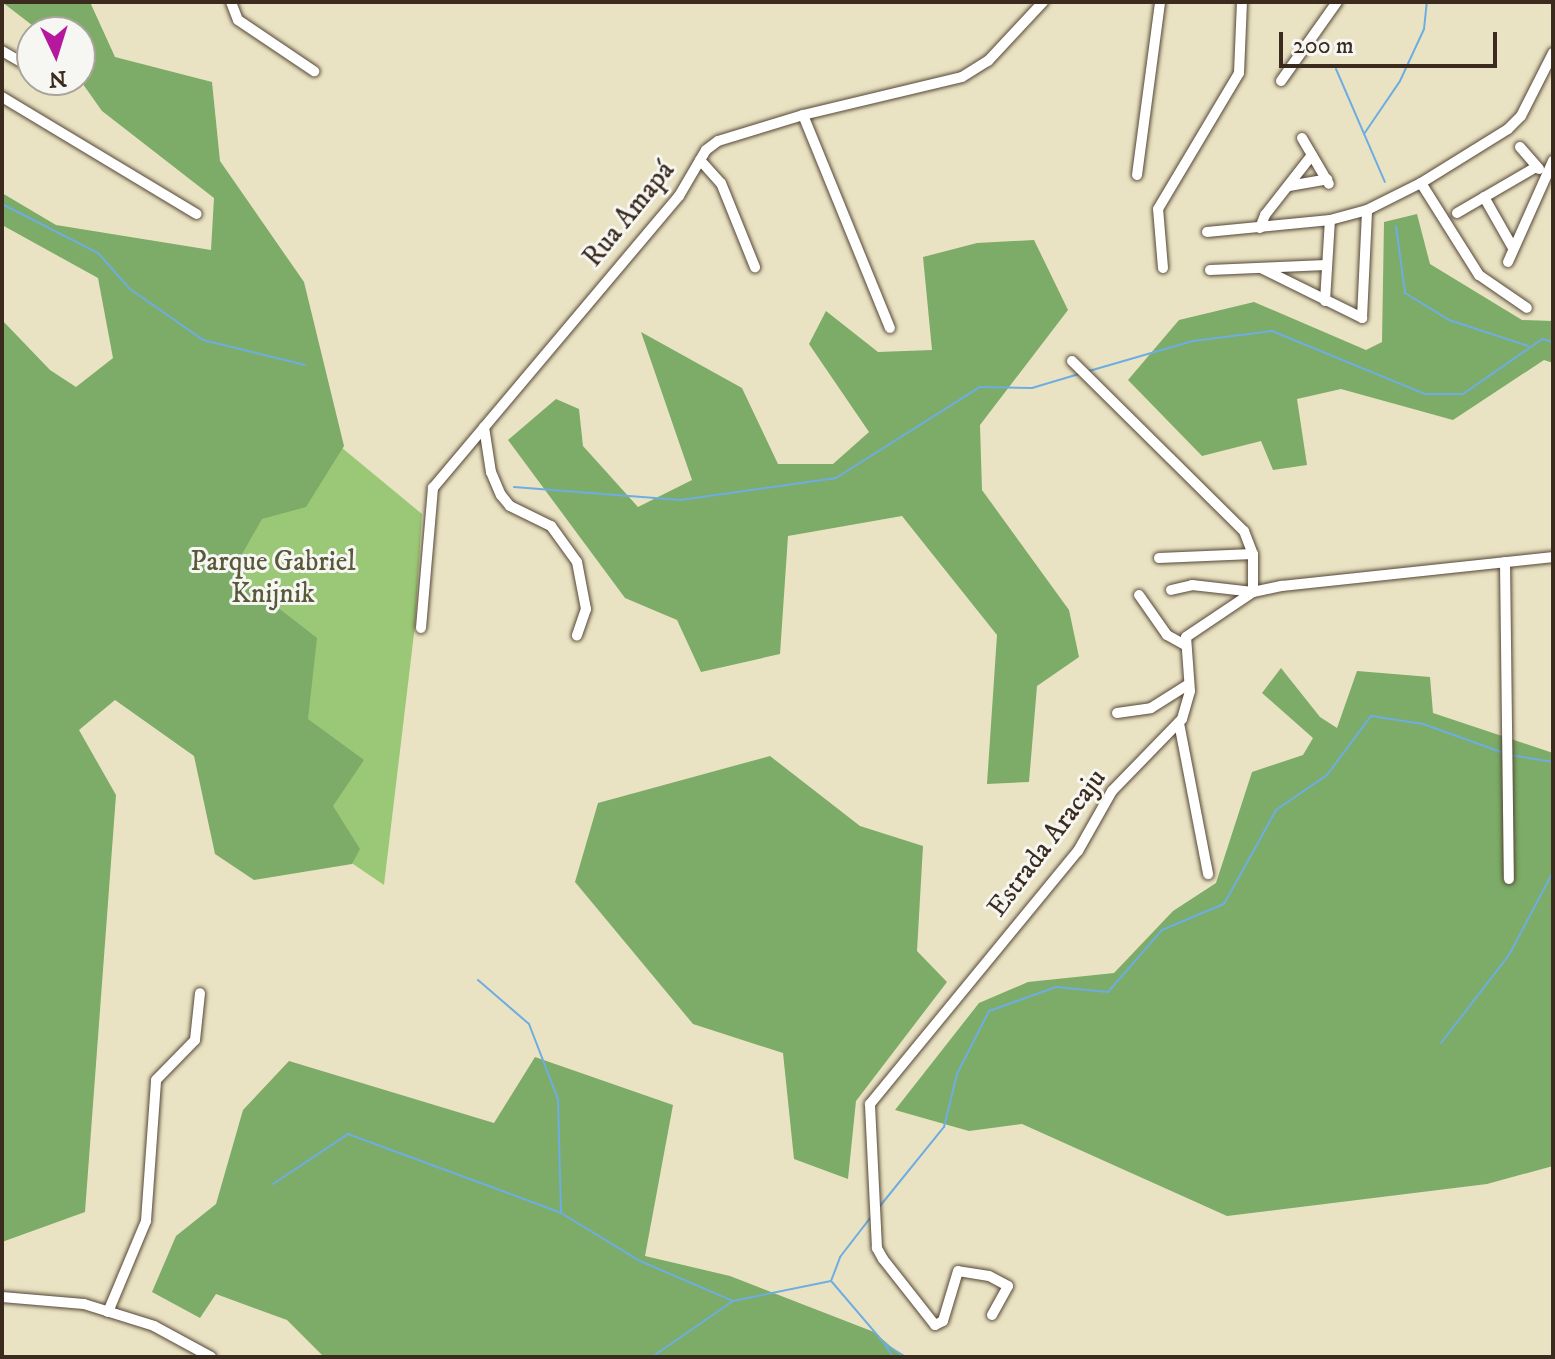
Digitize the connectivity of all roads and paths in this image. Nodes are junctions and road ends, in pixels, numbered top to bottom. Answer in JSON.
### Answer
{"nodes":[{"id":1,"x":231,"y":2,"type":"edge"},
{"id":2,"x":1043,"y":2,"type":"edge"},
{"id":3,"x":1160,"y":2,"type":"edge"},
{"id":4,"x":1242,"y":2,"type":"edge"},
{"id":5,"x":1337,"y":2,"type":"edge"},
{"id":6,"x":1553,"y":53,"type":"edge"},
{"id":7,"x":314,"y":71,"type":"dead end"},
{"id":8,"x":1281,"y":81,"type":"dead end"},
{"id":9,"x":2,"y":97,"type":"edge"},
{"id":10,"x":803,"y":115,"type":"junction"},
{"id":11,"x":1508,"y":129,"type":"junction"},
{"id":12,"x":1302,"y":138,"type":"dead end"},
{"id":13,"x":1312,"y":155,"type":"junction"},
{"id":14,"x":700,"y":160,"type":"junction"},
{"id":15,"x":1553,"y":161,"type":"edge"},
{"id":16,"x":1536,"y":167,"type":"junction"},
{"id":17,"x":1547,"y":173,"type":"junction"},
{"id":18,"x":1137,"y":175,"type":"dead end"},
{"id":19,"x":1421,"y":183,"type":"junction"},
{"id":20,"x":1289,"y":186,"type":"junction"},
{"id":21,"x":1484,"y":197,"type":"junction"},
{"id":22,"x":1367,"y":210,"type":"junction"},
{"id":23,"x":1457,"y":213,"type":"dead end"},
{"id":24,"x":197,"y":214,"type":"dead end"},
{"id":25,"x":1330,"y":220,"type":"junction"},
{"id":26,"x":1260,"y":228,"type":"junction"},
{"id":27,"x":1207,"y":232,"type":"dead end"},
{"id":28,"x":1513,"y":248,"type":"junction"},
{"id":29,"x":1508,"y":262,"type":"dead end"},
{"id":30,"x":1326,"y":265,"type":"junction"},
{"id":31,"x":755,"y":267,"type":"dead end"},
{"id":32,"x":1163,"y":268,"type":"dead end"},
{"id":33,"x":1261,"y":268,"type":"junction"},
{"id":34,"x":1210,"y":270,"type":"dead end"},
{"id":35,"x":1325,"y":301,"type":"junction"},
{"id":36,"x":1527,"y":308,"type":"dead end"},
{"id":37,"x":890,"y":328,"type":"dead end"},
{"id":38,"x":1072,"y":361,"type":"dead end"},
{"id":39,"x":484,"y":427,"type":"junction"},
{"id":40,"x":1253,"y":554,"type":"junction"},
{"id":41,"x":1553,"y":557,"type":"edge"},
{"id":42,"x":1159,"y":558,"type":"dead end"},
{"id":43,"x":1505,"y":562,"type":"junction"},
{"id":44,"x":1171,"y":590,"type":"dead end"},
{"id":45,"x":1253,"y":592,"type":"junction"},
{"id":46,"x":1139,"y":595,"type":"dead end"},
{"id":47,"x":421,"y":628,"type":"dead end"},
{"id":48,"x":577,"y":635,"type":"dead end"},
{"id":49,"x":1185,"y":645,"type":"junction"},
{"id":50,"x":1189,"y":684,"type":"junction"},
{"id":51,"x":1117,"y":713,"type":"dead end"},
{"id":52,"x":1179,"y":723,"type":"junction"},
{"id":53,"x":1208,"y":874,"type":"dead end"},
{"id":54,"x":1509,"y":879,"type":"dead end"},
{"id":55,"x":200,"y":993,"type":"dead end"},
{"id":56,"x":2,"y":1297,"type":"edge"},
{"id":57,"x":108,"y":1312,"type":"junction"},
{"id":58,"x":992,"y":1315,"type":"dead end"},
{"id":59,"x":211,"y":1357,"type":"edge"}],
"edges":[{"from":1,"to":7,"type":"street"},
{"from":2,"to":10,"type":"street","name":"Rua Amapá"},
{"from":3,"to":18,"type":"street"},
{"from":4,"to":32,"type":"street"},
{"from":5,"to":8,"type":"street"},
{"from":6,"to":11,"type":"street"},
{"from":9,"to":24,"type":"street"},
{"from":10,"to":14,"type":"street","name":"Rua Amapá"},
{"from":10,"to":37,"type":"street"},
{"from":11,"to":16,"type":"street"},
{"from":11,"to":19,"type":"street"},
{"from":12,"to":13,"type":"street"},
{"from":13,"to":20,"type":"street"},
{"from":13,"to":20,"type":"street"},
{"from":14,"to":31,"type":"street"},
{"from":14,"to":39,"type":"street","name":"Rua Amapá"},
{"from":15,"to":17,"type":"street"},
{"from":16,"to":17,"type":"street"},
{"from":16,"to":21,"type":"street"},
{"from":17,"to":28,"type":"street"},
{"from":19,"to":22,"type":"street"},
{"from":19,"to":36,"type":"street"},
{"from":20,"to":26,"type":"street"},
{"from":21,"to":23,"type":"street"},
{"from":21,"to":28,"type":"street"},
{"from":22,"to":25,"type":"street"},
{"from":22,"to":35,"type":"street"},
{"from":25,"to":26,"type":"street"},
{"from":25,"to":30,"type":"street"},
{"from":26,"to":27,"type":"street"},
{"from":28,"to":29,"type":"street"},
{"from":30,"to":33,"type":"street"},
{"from":30,"to":35,"type":"street"},
{"from":33,"to":34,"type":"street"},
{"from":33,"to":35,"type":"street"},
{"from":38,"to":40,"type":"street"},
{"from":39,"to":47,"type":"street","name":"Rua Amapá"},
{"from":39,"to":48,"type":"street"},
{"from":40,"to":42,"type":"street"},
{"from":40,"to":45,"type":"street"},
{"from":41,"to":43,"type":"street"},
{"from":43,"to":45,"type":"street"},
{"from":43,"to":54,"type":"street"},
{"from":44,"to":45,"type":"street"},
{"from":45,"to":49,"type":"street"},
{"from":46,"to":49,"type":"street"},
{"from":49,"to":50,"type":"street"},
{"from":50,"to":51,"type":"street"},
{"from":50,"to":52,"type":"street"},
{"from":52,"to":53,"type":"street"},
{"from":52,"to":58,"type":"street","name":"Estrada Aracaju"},
{"from":55,"to":57,"type":"street"},
{"from":56,"to":57,"type":"street"},
{"from":57,"to":59,"type":"street"}]}
